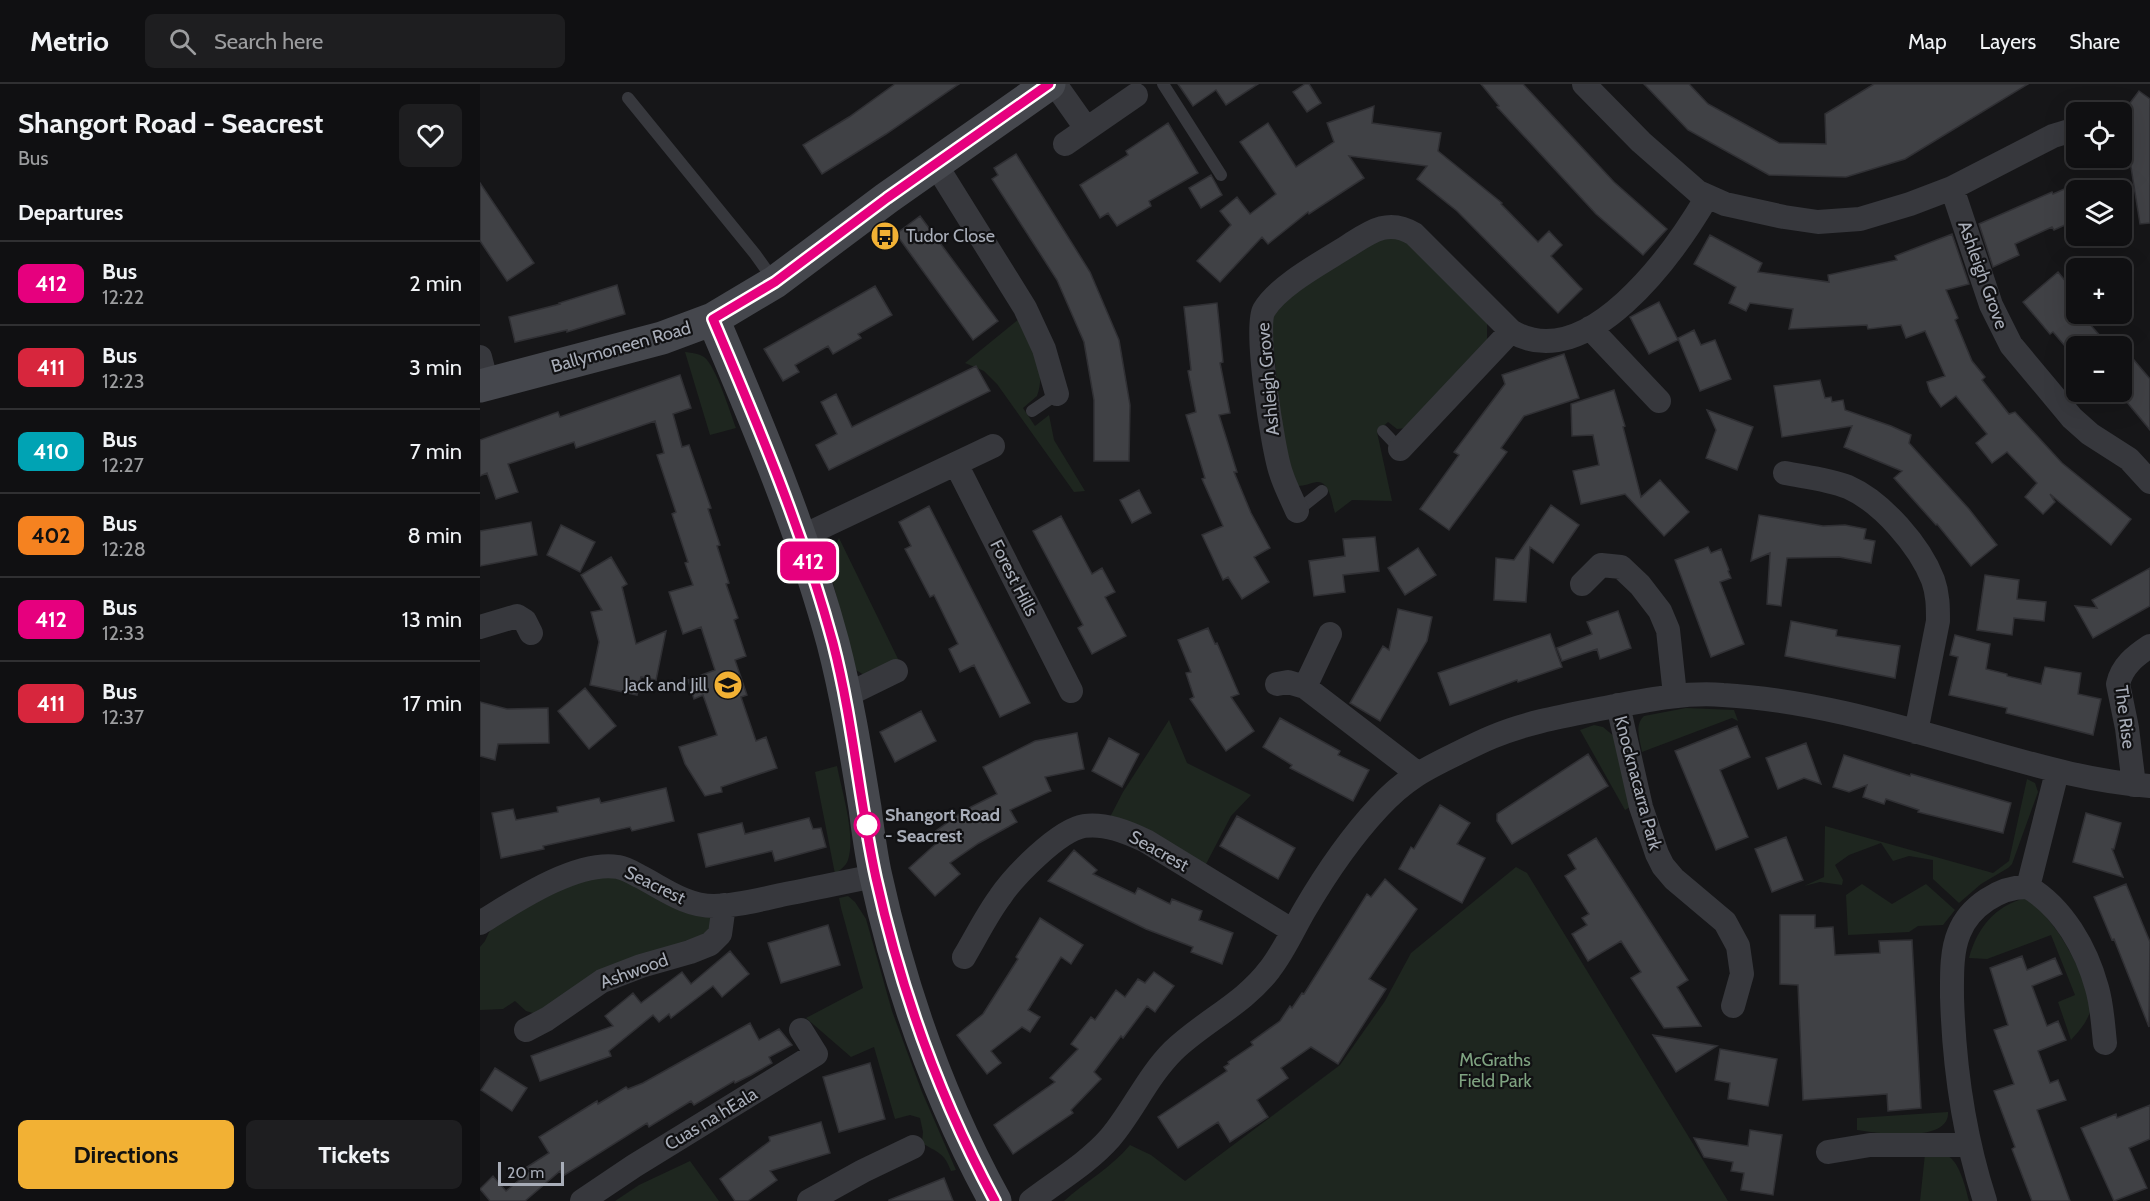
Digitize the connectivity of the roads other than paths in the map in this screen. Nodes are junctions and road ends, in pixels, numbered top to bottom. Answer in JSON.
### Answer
{"nodes":[{"id":1,"x":1049,"y":84,"type":"edge"},
{"id":2,"x":1055,"y":84,"type":"edge"},
{"id":3,"x":1163,"y":84,"type":"edge"},
{"id":4,"x":1584,"y":84,"type":"edge"},
{"id":5,"x":1131,"y":95,"type":"dead end"},
{"id":6,"x":628,"y":98,"type":"dead end"},
{"id":7,"x":1086,"y":128,"type":"junction"},
{"id":8,"x":2066,"y":132,"type":"edge"},
{"id":9,"x":1065,"y":144,"type":"dead end"},
{"id":10,"x":936,"y":165,"type":"junction"},
{"id":11,"x":1221,"y":176,"type":"dead end"},
{"id":12,"x":1952,"y":188,"type":"junction"},
{"id":13,"x":1707,"y":197,"type":"junction"},
{"id":14,"x":775,"y":282,"type":"junction"},
{"id":15,"x":713,"y":319,"type":"junction"},
{"id":16,"x":1590,"y":328,"type":"junction"},
{"id":17,"x":1511,"y":331,"type":"junction"},
{"id":18,"x":482,"y":376,"type":"edge"},
{"id":19,"x":1057,"y":394,"type":"joint"},
{"id":20,"x":1659,"y":401,"type":"dead end"},
{"id":21,"x":1032,"y":411,"type":"dead end"},
{"id":22,"x":1392,"y":440,"type":"dead end"},
{"id":23,"x":993,"y":446,"type":"dead end"},
{"id":24,"x":956,"y":464,"type":"junction"},
{"id":25,"x":1785,"y":473,"type":"dead end"},
{"id":26,"x":2150,"y":482,"type":"edge"},
{"id":27,"x":1322,"y":491,"type":"dead end"},
{"id":28,"x":1297,"y":511,"type":"joint"},
{"id":29,"x":801,"y":537,"type":"junction"},
{"id":30,"x":1582,"y":584,"type":"dead end"},
{"id":31,"x":480,"y":627,"type":"edge"},
{"id":32,"x":531,"y":633,"type":"dead end"},
{"id":33,"x":1330,"y":634,"type":"dead end"},
{"id":34,"x":2150,"y":646,"type":"edge"},
{"id":35,"x":896,"y":671,"type":"dead end"},
{"id":36,"x":1277,"y":684,"type":"dead end"},
{"id":37,"x":1305,"y":687,"type":"junction"},
{"id":38,"x":1071,"y":692,"type":"dead end"},
{"id":39,"x":1675,"y":695,"type":"junction"},
{"id":40,"x":845,"y":696,"type":"junction"},
{"id":41,"x":1618,"y":705,"type":"junction"},
{"id":42,"x":1916,"y":732,"type":"junction"},
{"id":43,"x":2057,"y":772,"type":"junction"},
{"id":44,"x":1417,"y":773,"type":"junction"},
{"id":45,"x":2142,"y":785,"type":"edge"},
{"id":46,"x":875,"y":876,"type":"junction"},
{"id":47,"x":2028,"y":887,"type":"junction"},
{"id":48,"x":724,"y":905,"type":"junction"},
{"id":49,"x":480,"y":923,"type":"edge"},
{"id":50,"x":1293,"y":931,"type":"junction"},
{"id":51,"x":964,"y":957,"type":"dead end"},
{"id":52,"x":1733,"y":1005,"type":"dead end"},
{"id":53,"x":526,"y":1030,"type":"dead end"},
{"id":54,"x":801,"y":1030,"type":"dead end"},
{"id":55,"x":2105,"y":1043,"type":"dead end"},
{"id":56,"x":1969,"y":1145,"type":"junction"},
{"id":57,"x":913,"y":1146,"type":"dead end"},
{"id":58,"x":1828,"y":1152,"type":"dead end"},
{"id":59,"x":582,"y":1201,"type":"edge"},
{"id":60,"x":809,"y":1201,"type":"edge"},
{"id":61,"x":994,"y":1201,"type":"edge"},
{"id":62,"x":1031,"y":1201,"type":"edge"},
{"id":63,"x":1985,"y":1201,"type":"edge"}],
"edges":[{"from":1,"to":10,"type":"street","name":"Ballymoneen Road"},
{"from":2,"to":7,"type":"street"},
{"from":3,"to":11,"type":"lane"},
{"from":4,"to":13,"type":"street"},
{"from":5,"to":7,"type":"street"},
{"from":6,"to":14,"type":"lane"},
{"from":7,"to":9,"type":"street"},
{"from":8,"to":12,"type":"street"},
{"from":10,"to":14,"type":"street","name":"Ballymoneen Road"},
{"from":10,"to":19,"type":"street"},
{"from":12,"to":13,"type":"street"},
{"from":12,"to":26,"type":"street","name":"Ashleigh Grove"},
{"from":13,"to":16,"type":"street","name":"Ashleigh Grove"},
{"from":14,"to":15,"type":"street","name":"Ballymoneen Road"},
{"from":15,"to":18,"type":"street","name":"Ballymoneen Road"},
{"from":15,"to":29,"type":"street"},
{"from":16,"to":17,"type":"street","name":"Ashleigh Grove"},
{"from":16,"to":20,"type":"street"},
{"from":17,"to":22,"type":"street"},
{"from":17,"to":28,"type":"street","name":"Ashleigh Grove"},
{"from":19,"to":21,"type":"lane"},
{"from":23,"to":24,"type":"street"},
{"from":24,"to":29,"type":"street"},
{"from":24,"to":38,"type":"street","name":"Forest Hills"},
{"from":25,"to":42,"type":"street"},
{"from":27,"to":28,"type":"lane","name":"Ashleigh Grove"},
{"from":29,"to":40,"type":"street"},
{"from":30,"to":39,"type":"street"},
{"from":31,"to":32,"type":"street"},
{"from":33,"to":37,"type":"street"},
{"from":34,"to":45,"type":"street","name":"The Rise"},
{"from":35,"to":40,"type":"street"},
{"from":36,"to":37,"type":"street"},
{"from":37,"to":44,"type":"street"},
{"from":39,"to":41,"type":"street","name":"Knocknacarra Park"},
{"from":39,"to":42,"type":"street","name":"Knocknacarra Park"},
{"from":40,"to":46,"type":"street"},
{"from":41,"to":44,"type":"street","name":"Knocknacarra Park"},
{"from":41,"to":52,"type":"street","name":"Knocknacarra Park"},
{"from":42,"to":43,"type":"street","name":"Knocknacarra Park"},
{"from":43,"to":45,"type":"street","name":"Knocknacarra Park"},
{"from":43,"to":47,"type":"street"},
{"from":44,"to":50,"type":"street"},
{"from":46,"to":48,"type":"street","name":"Seacrest"},
{"from":46,"to":61,"type":"street"},
{"from":47,"to":55,"type":"street"},
{"from":47,"to":56,"type":"street"},
{"from":48,"to":49,"type":"street","name":"Seacrest"},
{"from":48,"to":53,"type":"street","name":"Ashwood"},
{"from":50,"to":51,"type":"street","name":"Seacrest"},
{"from":50,"to":62,"type":"street"},
{"from":54,"to":59,"type":"street","name":"Cuas na hEala"},
{"from":56,"to":58,"type":"street"},
{"from":56,"to":63,"type":"street"},
{"from":57,"to":60,"type":"street"}]}
